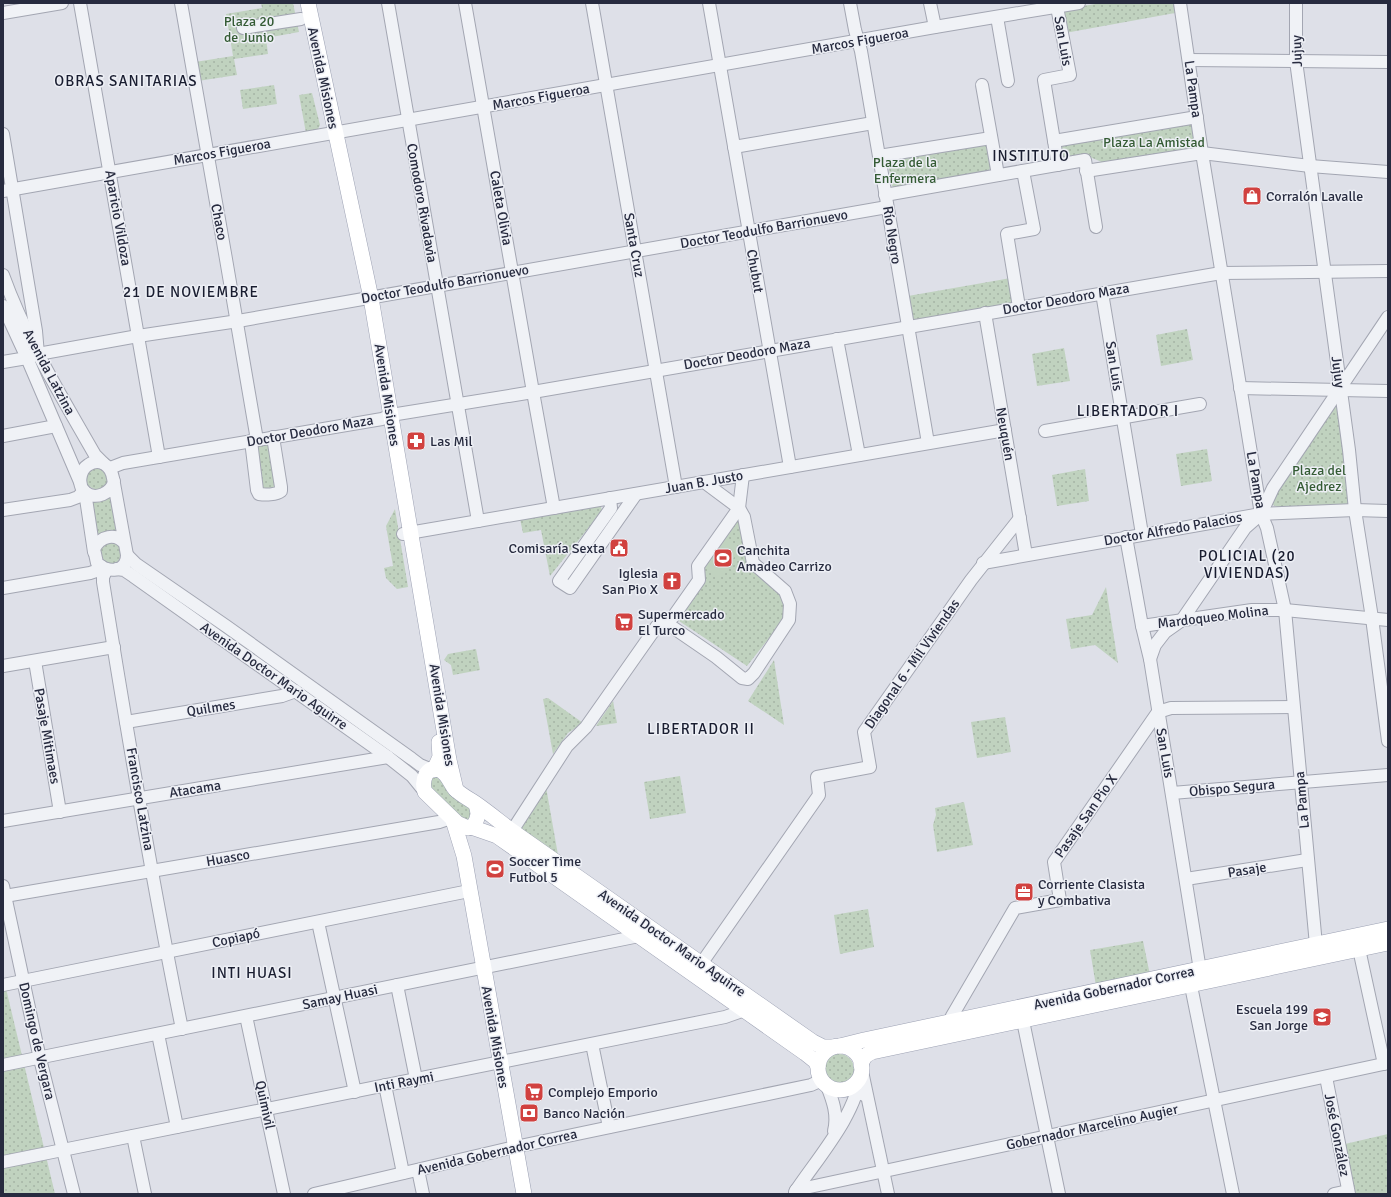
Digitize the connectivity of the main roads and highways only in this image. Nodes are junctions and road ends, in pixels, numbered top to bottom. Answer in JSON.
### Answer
{"nodes":[{"id":1,"x":298,"y":3,"type":"edge"},
{"id":2,"x":308,"y":3,"type":"edge"},
{"id":3,"x":331,"y":133,"type":"junction"},
{"id":4,"x":407,"y":534,"type":"junction"},
{"id":5,"x":433,"y":770,"type":"junction"},
{"id":6,"x":456,"y":790,"type":"junction"},
{"id":7,"x":475,"y":803,"type":"junction"},
{"id":8,"x":452,"y":819,"type":"junction"},
{"id":9,"x":471,"y":827,"type":"junction"},
{"id":10,"x":464,"y":856,"type":"junction"},
{"id":11,"x":1388,"y":929,"type":"edge"},
{"id":12,"x":1388,"y":943,"type":"edge"},
{"id":13,"x":1317,"y":951,"type":"junction"},
{"id":14,"x":837,"y":1047,"type":"junction"},
{"id":15,"x":861,"y":1070,"type":"junction"},
{"id":16,"x":822,"y":1078,"type":"junction"},
{"id":17,"x":524,"y":1194,"type":"edge"}],
"edges":[{"from":1,"to":3,"type":"main road","name":"Avenida Misiones"},
{"from":2,"to":3,"type":"main road","name":"Avenida Misiones"},
{"from":3,"to":4,"type":"main road","name":"Avenida Misiones"},
{"from":4,"to":5,"type":"main road","name":"Avenida Misiones"},
{"from":4,"to":6,"type":"main road","name":"Avenida Misiones"},
{"from":5,"to":6,"type":"main road"},
{"from":5,"to":8,"type":"main road","name":"Avenida Misiones"},
{"from":6,"to":7,"type":"main road","name":"Avenida Doctor Mario Aguirre"},
{"from":7,"to":9,"type":"main road","name":"Avenida Misiones"},
{"from":7,"to":14,"type":"main road","name":"Avenida Doctor Mario Aguirre"},
{"from":8,"to":9,"type":"main road","name":"Avenida Doctor Mario Aguirre"},
{"from":8,"to":10,"type":"main road","name":"Avenida Misiones"},
{"from":9,"to":10,"type":"main road","name":"Avenida Misiones"},
{"from":9,"to":16,"type":"main road","name":"Avenida Doctor Mario Aguirre"},
{"from":10,"to":17,"type":"main road","name":"Avenida Misiones"},
{"from":11,"to":13,"type":"main road","name":"Avenida Gobernador Correa"},
{"from":12,"to":13,"type":"main road","name":"Avenida Gobernador Correa"},
{"from":13,"to":14,"type":"main road","name":"Avenida Gobernador Correa"},
{"from":13,"to":15,"type":"main road","name":"Avenida Gobernador Correa"},
{"from":14,"to":15,"type":"main road"},
{"from":14,"to":16,"type":"main road"},
{"from":15,"to":16,"type":"main road"}]}
